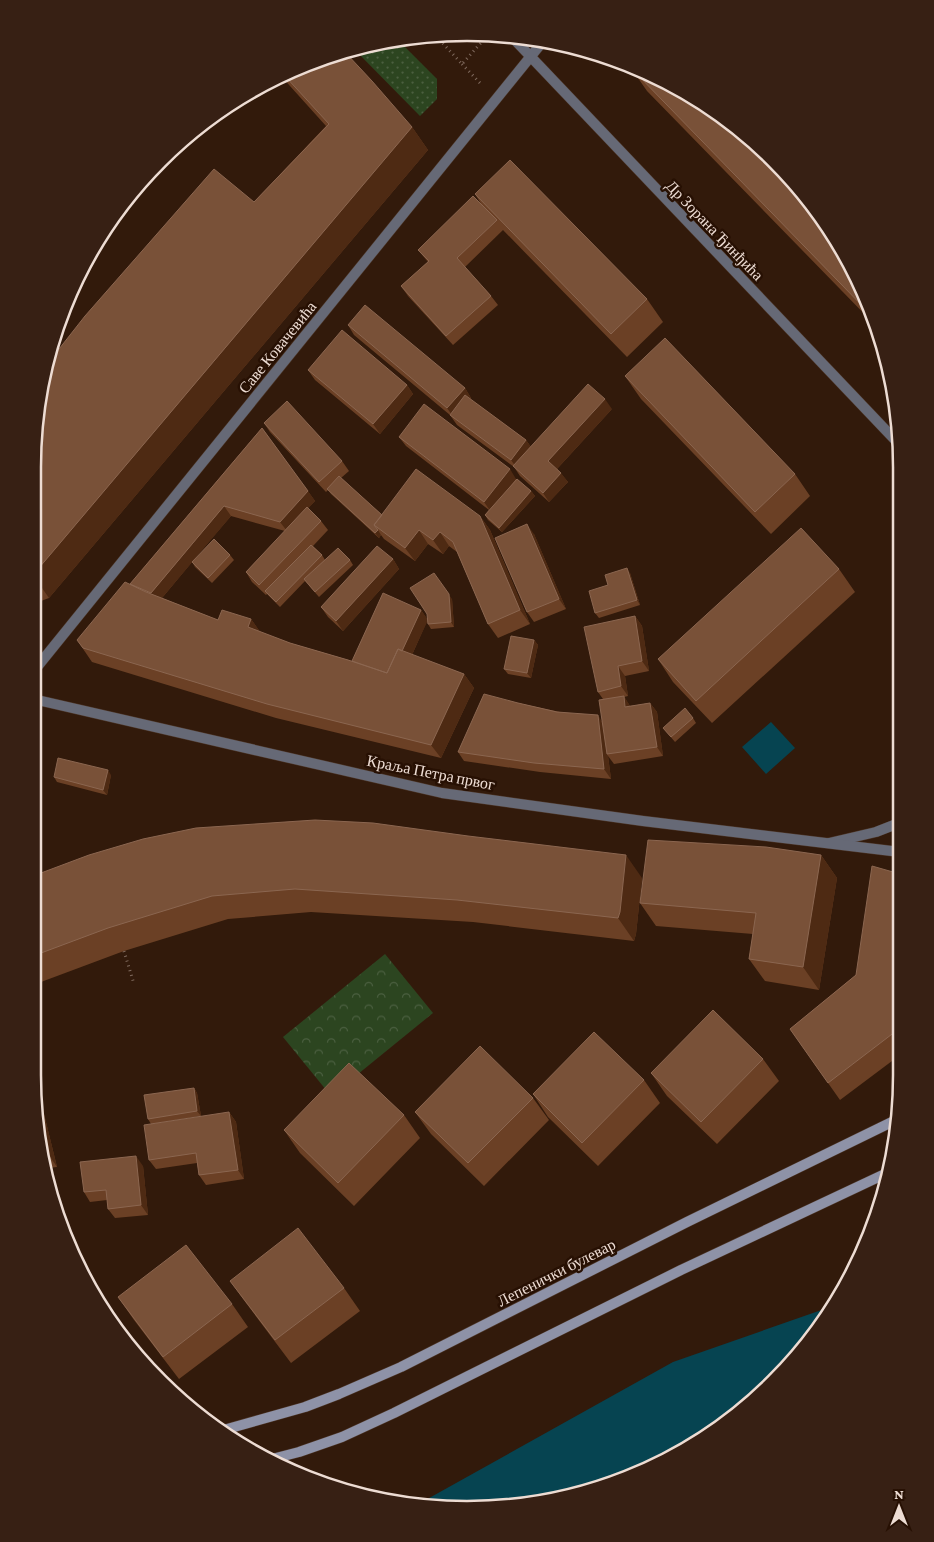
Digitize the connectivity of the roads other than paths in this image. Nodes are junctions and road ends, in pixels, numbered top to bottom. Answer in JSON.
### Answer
{"nodes":[{"id":1,"x":518,"y":45,"type":"edge"},
{"id":2,"x":538,"y":47,"type":"edge"},
{"id":3,"x":530,"y":58,"type":"junction"},
{"id":4,"x":892,"y":436,"type":"edge"},
{"id":5,"x":41,"y":662,"type":"edge"},
{"id":6,"x":41,"y":701,"type":"edge"},
{"id":7,"x":893,"y":825,"type":"edge"},
{"id":8,"x":828,"y":843,"type":"junction"},
{"id":9,"x":893,"y":851,"type":"edge"},
{"id":10,"x":890,"y":1123,"type":"edge"},
{"id":11,"x":880,"y":1176,"type":"edge"},
{"id":12,"x":229,"y":1428,"type":"edge"},
{"id":13,"x":279,"y":1457,"type":"edge"}],
"edges":[{"from":1,"to":3,"type":"street","name":"Др Зорана Ђинђића"},
{"from":2,"to":3,"type":"street","name":"Саве Ковачевића"},
{"from":3,"to":4,"type":"street","name":"Др Зорана Ђинђића"},
{"from":3,"to":5,"type":"street","name":"Саве Ковачевића"},
{"from":6,"to":8,"type":"street","name":"Краља Петра првог"},
{"from":7,"to":8,"type":"street"},
{"from":8,"to":9,"type":"street","name":"Краља Петра првог"},
{"from":10,"to":12,"type":"main road","name":"Лепенички булевар"},
{"from":11,"to":13,"type":"main road"}]}
